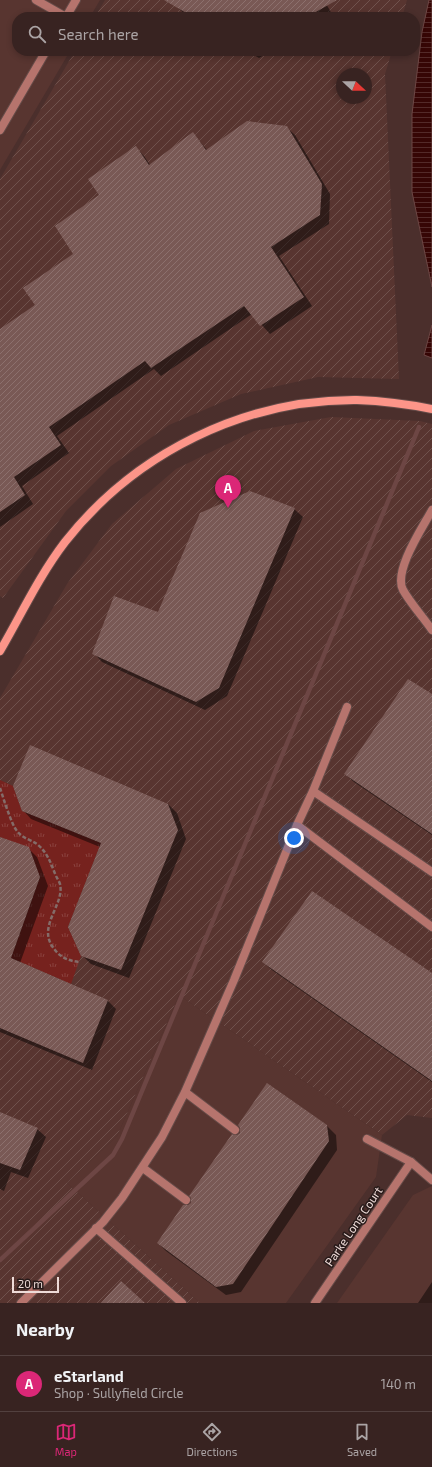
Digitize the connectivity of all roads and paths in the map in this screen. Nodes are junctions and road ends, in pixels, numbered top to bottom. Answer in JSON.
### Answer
{"nodes":[{"id":1,"x":36,"y":0,"type":"edge"},
{"id":2,"x":76,"y":0,"type":"edge"},
{"id":3,"x":57,"y":12,"type":"edge"},
{"id":4,"x":69,"y":12,"type":"edge"},
{"id":5,"x":43,"y":56,"type":"edge"},
{"id":6,"x":0,"y":130,"type":"edge"},
{"id":7,"x":432,"y":409,"type":"edge"},
{"id":8,"x":432,"y":510,"type":"edge"},
{"id":9,"x":432,"y":630,"type":"edge"},
{"id":10,"x":0,"y":633,"type":"edge"},
{"id":11,"x":8,"y":638,"type":"junction"},
{"id":12,"x":0,"y":651,"type":"edge"},
{"id":13,"x":347,"y":707,"type":"dead end"},
{"id":14,"x":0,"y":788,"type":"edge"},
{"id":15,"x":313,"y":791,"type":"junction"},
{"id":16,"x":297,"y":825,"type":"junction"},
{"id":17,"x":432,"y":872,"type":"edge"},
{"id":18,"x":432,"y":927,"type":"edge"},
{"id":19,"x":79,"y":962,"type":"dead end"},
{"id":20,"x":185,"y":1092,"type":"junction"},
{"id":21,"x":235,"y":1130,"type":"dead end"},
{"id":22,"x":367,"y":1139,"type":"dead end"},
{"id":23,"x":411,"y":1162,"type":"junction"},
{"id":24,"x":143,"y":1168,"type":"junction"},
{"id":25,"x":432,"y":1180,"type":"edge"},
{"id":26,"x":186,"y":1200,"type":"dead end"},
{"id":27,"x":96,"y":1228,"type":"junction"},
{"id":28,"x":22,"y":1303,"type":"edge"},
{"id":29,"x":182,"y":1303,"type":"edge"},
{"id":30,"x":315,"y":1303,"type":"edge"}],
"edges":[{"from":1,"to":3,"type":"street"},
{"from":2,"to":4,"type":"street"},
{"from":5,"to":6,"type":"street"},
{"from":7,"to":11,"type":"street"},
{"from":8,"to":9,"type":"street"},
{"from":10,"to":11,"type":"street"},
{"from":11,"to":12,"type":"street"},
{"from":13,"to":15,"type":"street"},
{"from":14,"to":19,"type":"path"},
{"from":15,"to":16,"type":"street"},
{"from":15,"to":17,"type":"street"},
{"from":16,"to":18,"type":"street"},
{"from":16,"to":20,"type":"street"},
{"from":20,"to":21,"type":"street"},
{"from":20,"to":24,"type":"street"},
{"from":22,"to":23,"type":"street"},
{"from":23,"to":25,"type":"street"},
{"from":23,"to":30,"type":"street","name":"Parke Long Court"},
{"from":24,"to":26,"type":"street"},
{"from":24,"to":27,"type":"street"},
{"from":27,"to":28,"type":"street"},
{"from":27,"to":29,"type":"street"}]}
